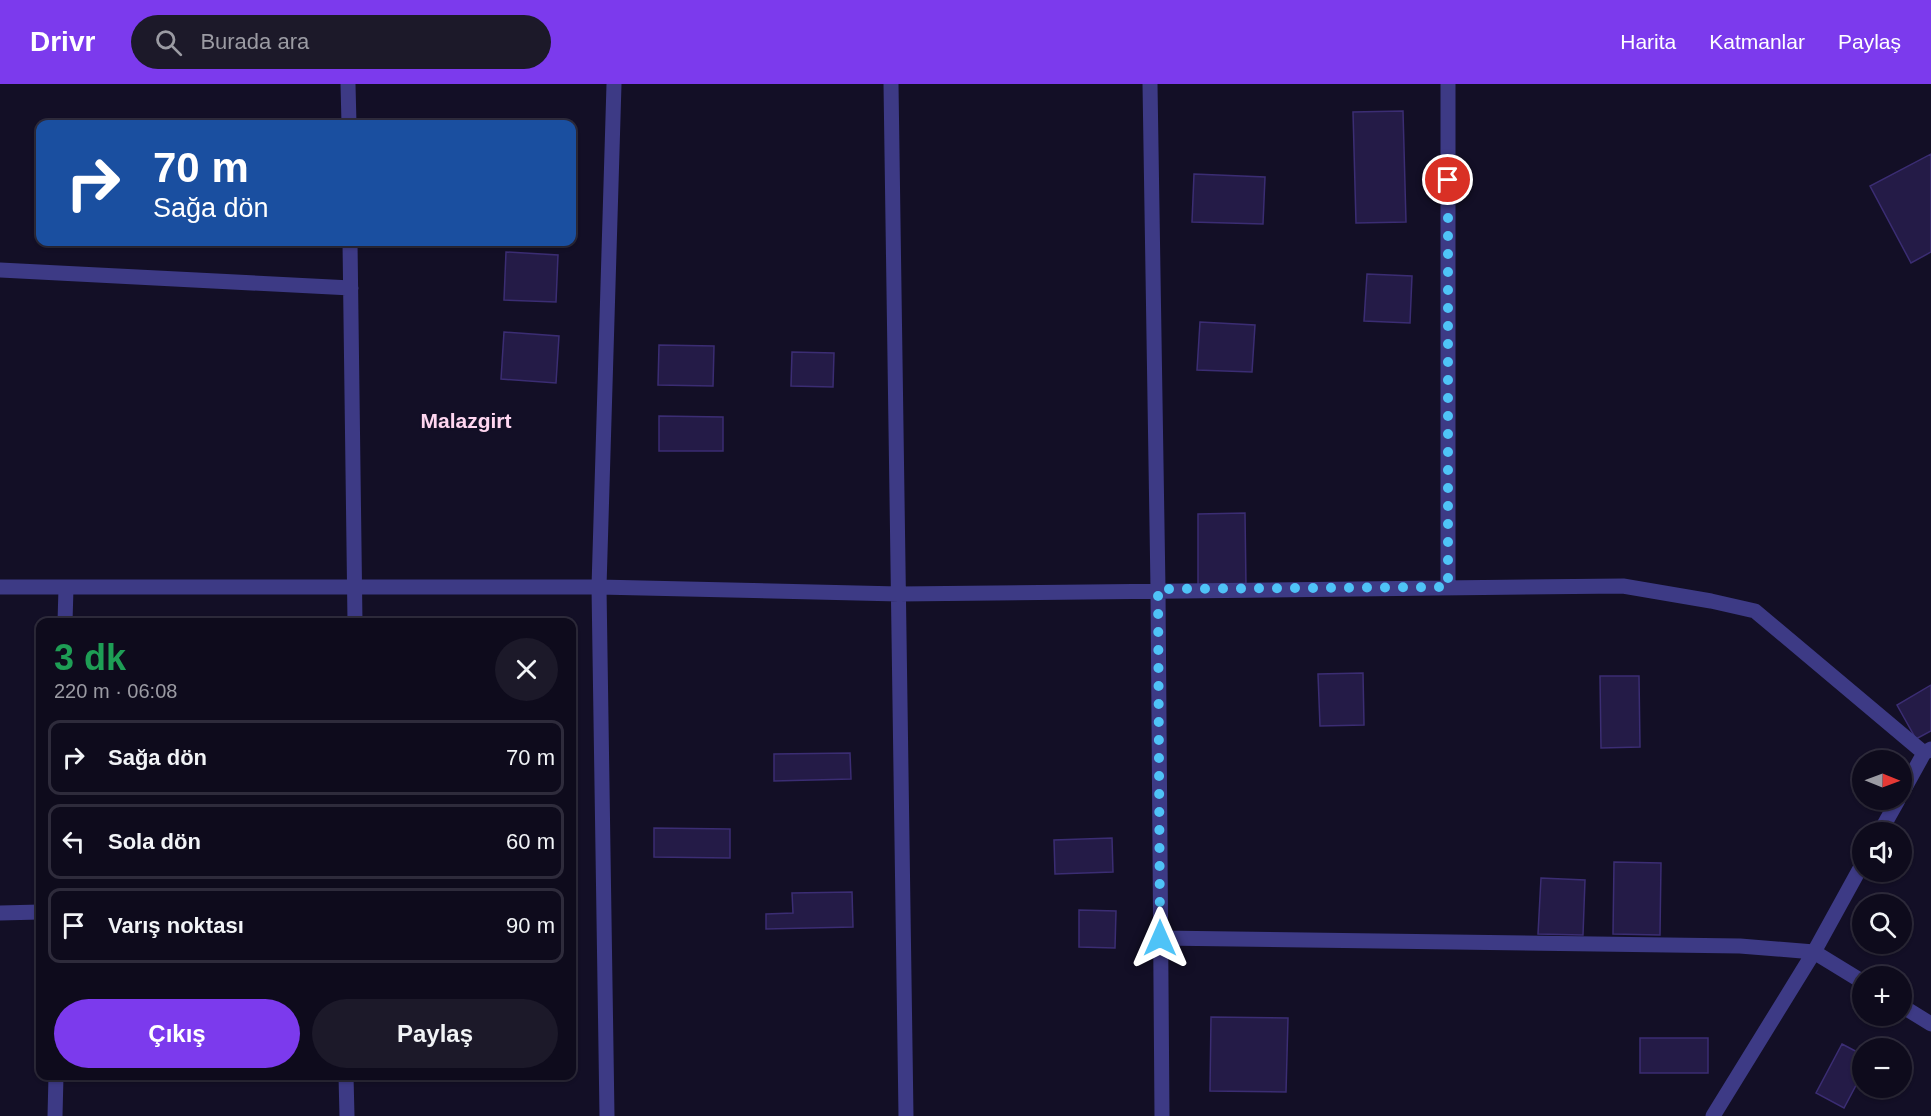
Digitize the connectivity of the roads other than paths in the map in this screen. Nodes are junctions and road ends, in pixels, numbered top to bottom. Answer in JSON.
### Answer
{"nodes":[{"id":1,"x":348,"y":84,"type":"edge"},
{"id":2,"x":614,"y":84,"type":"edge"},
{"id":3,"x":891,"y":84,"type":"edge"},
{"id":4,"x":1150,"y":84,"type":"edge"},
{"id":5,"x":1448,"y":84,"type":"edge"},
{"id":6,"x":349,"y":120,"type":"edge"},
{"id":7,"x":350,"y":246,"type":"edge"},
{"id":8,"x":0,"y":270,"type":"edge"},
{"id":9,"x":351,"y":288,"type":"junction"},
{"id":10,"x":0,"y":587,"type":"edge"},
{"id":11,"x":599,"y":587,"type":"junction"},
{"id":12,"x":1448,"y":587,"type":"junction"},
{"id":13,"x":66,"y":588,"type":"junction"},
{"id":14,"x":356,"y":589,"type":"junction"},
{"id":15,"x":1158,"y":589,"type":"junction"},
{"id":16,"x":899,"y":594,"type":"junction"},
{"id":17,"x":66,"y":618,"type":"edge"},
{"id":18,"x":355,"y":618,"type":"edge"},
{"id":19,"x":1928,"y":751,"type":"edge"},
{"id":20,"x":1912,"y":777,"type":"edge"},
{"id":21,"x":1853,"y":882,"type":"edge"},
{"id":22,"x":36,"y":912,"type":"edge"},
{"id":23,"x":0,"y":913,"type":"edge"},
{"id":24,"x":1160,"y":938,"type":"junction"},
{"id":25,"x":1814,"y":952,"type":"junction"},
{"id":26,"x":1852,"y":975,"type":"edge"},
{"id":27,"x":1912,"y":1012,"type":"edge"},
{"id":28,"x":1931,"y":1024,"type":"edge"},
{"id":29,"x":56,"y":1080,"type":"edge"},
{"id":30,"x":346,"y":1080,"type":"edge"},
{"id":31,"x":55,"y":1116,"type":"edge"},
{"id":32,"x":347,"y":1116,"type":"edge"},
{"id":33,"x":607,"y":1116,"type":"edge"},
{"id":34,"x":906,"y":1116,"type":"edge"},
{"id":35,"x":1162,"y":1116,"type":"edge"},
{"id":36,"x":1713,"y":1116,"type":"edge"}],
"edges":[{"from":1,"to":6,"type":"street"},
{"from":2,"to":11,"type":"street"},
{"from":3,"to":16,"type":"street"},
{"from":4,"to":15,"type":"street"},
{"from":5,"to":12,"type":"street"},
{"from":7,"to":9,"type":"street"},
{"from":8,"to":9,"type":"street"},
{"from":9,"to":14,"type":"street"},
{"from":10,"to":13,"type":"street"},
{"from":11,"to":14,"type":"street"},
{"from":11,"to":16,"type":"street"},
{"from":11,"to":33,"type":"street"},
{"from":12,"to":15,"type":"street"},
{"from":12,"to":19,"type":"street"},
{"from":13,"to":14,"type":"street"},
{"from":13,"to":17,"type":"street"},
{"from":14,"to":18,"type":"street"},
{"from":15,"to":16,"type":"street"},
{"from":15,"to":24,"type":"street"},
{"from":16,"to":34,"type":"street"},
{"from":19,"to":20,"type":"street"},
{"from":21,"to":25,"type":"street"},
{"from":22,"to":23,"type":"street"},
{"from":24,"to":25,"type":"street"},
{"from":24,"to":35,"type":"street"},
{"from":25,"to":26,"type":"street"},
{"from":25,"to":36,"type":"street"},
{"from":27,"to":28,"type":"street"},
{"from":29,"to":31,"type":"street"},
{"from":30,"to":32,"type":"street"}]}
